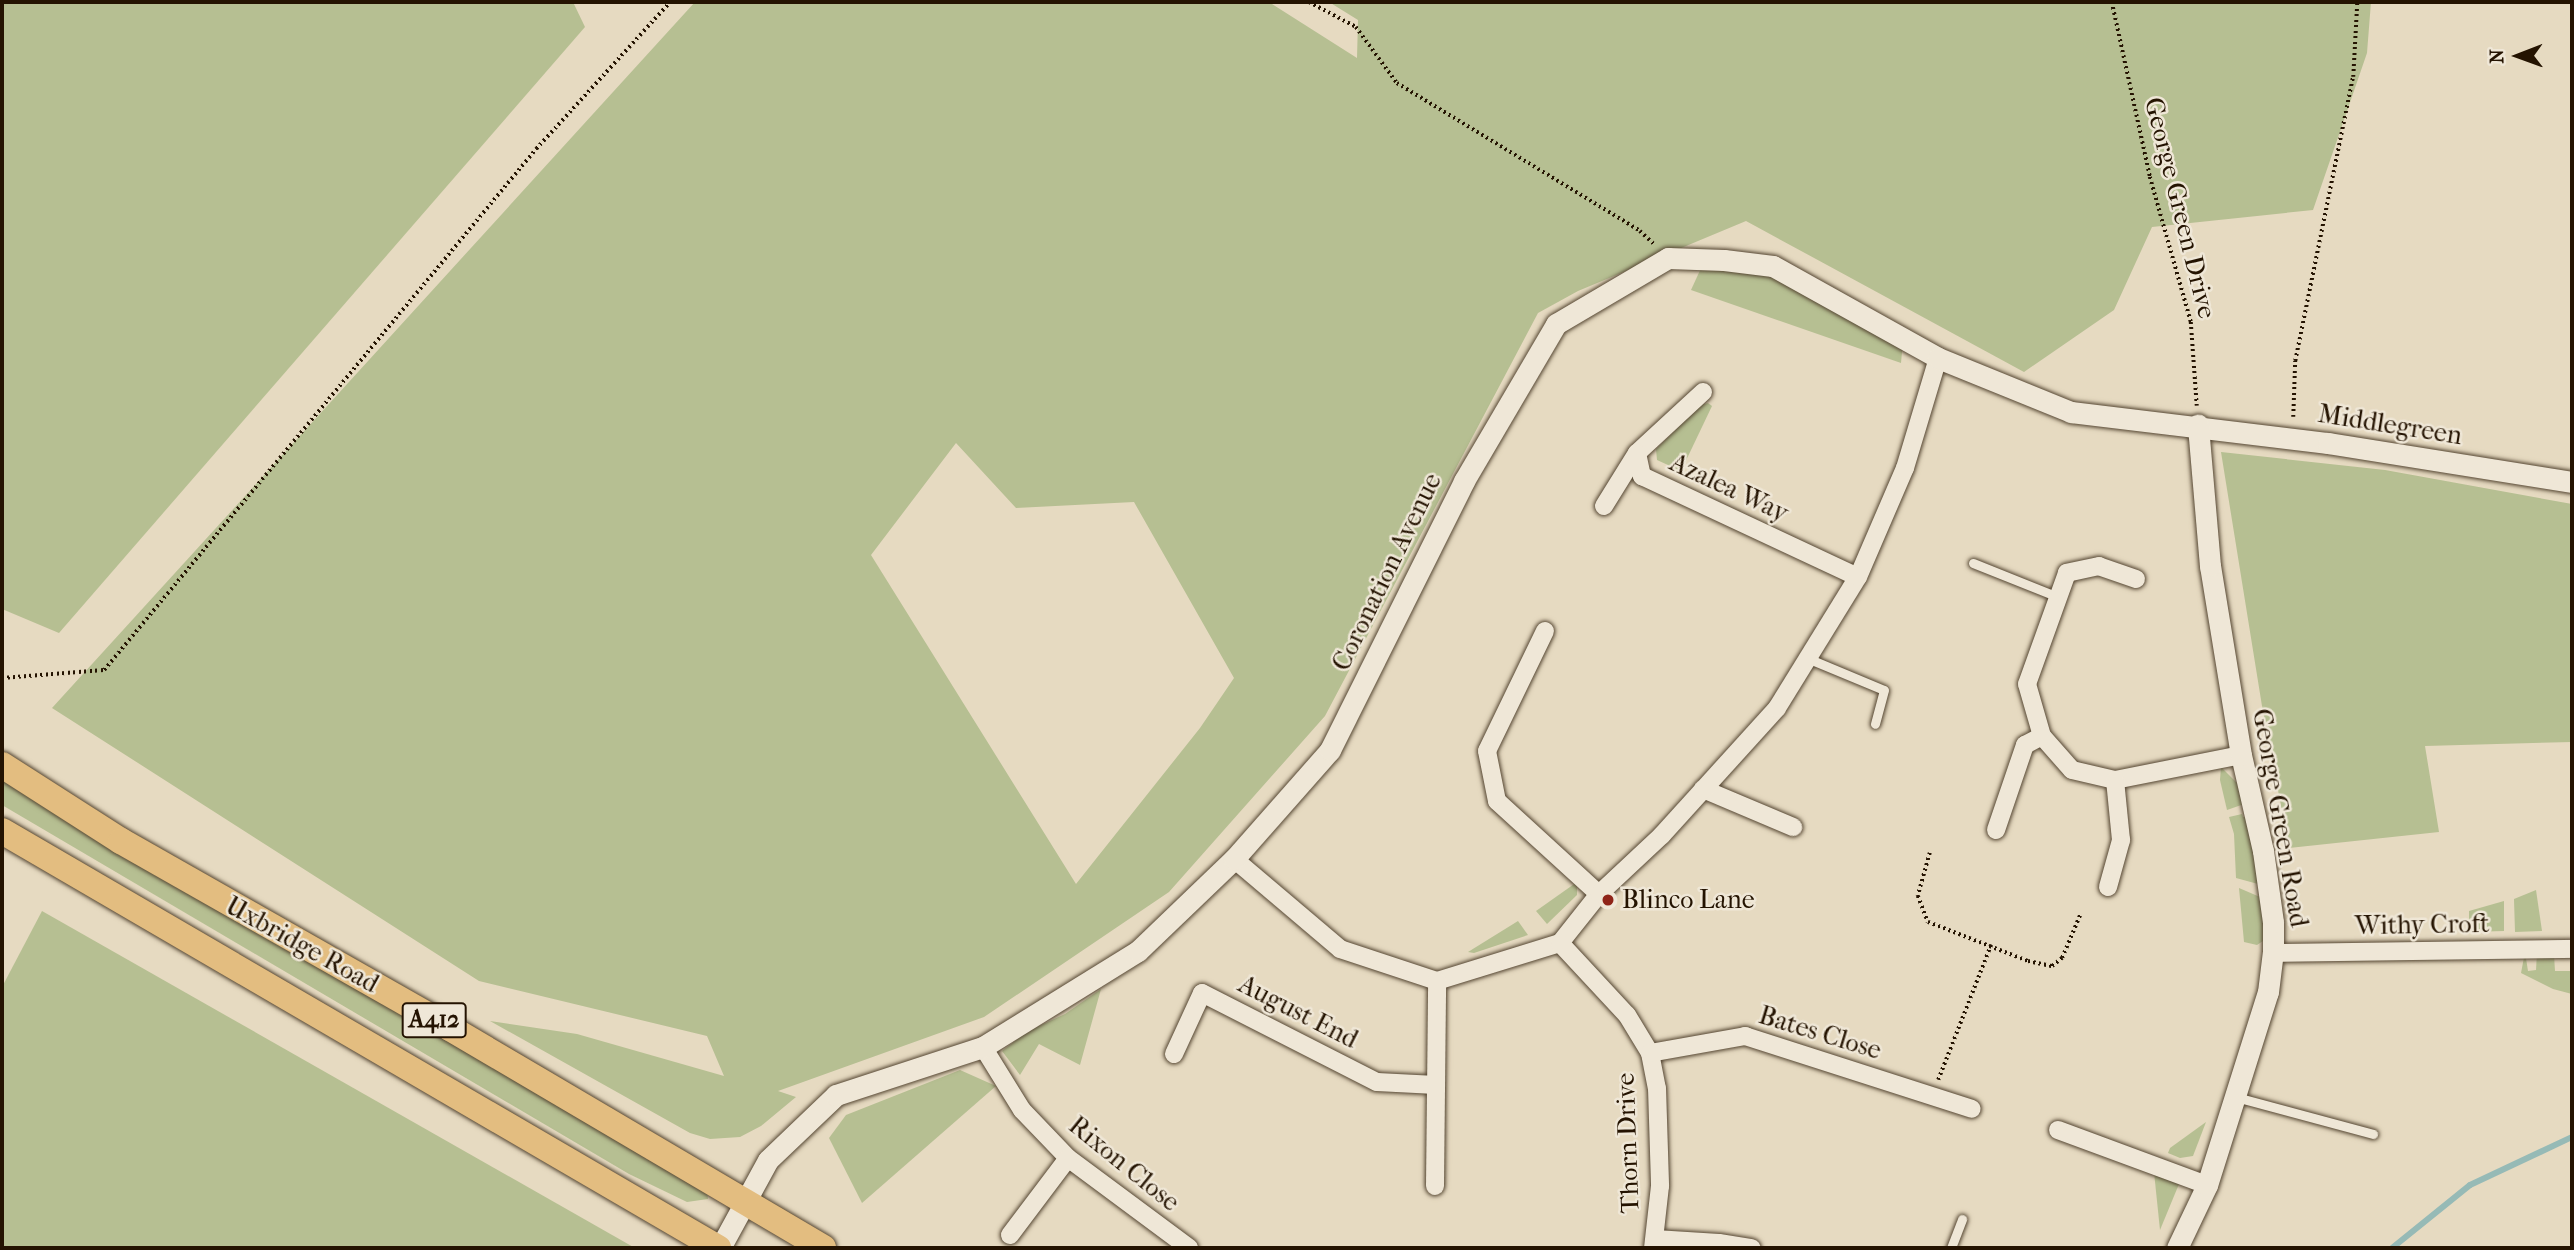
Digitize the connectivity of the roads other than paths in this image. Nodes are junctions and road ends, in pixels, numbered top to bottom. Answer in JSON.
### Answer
{"nodes":[{"id":1,"x":1938,"y":358,"type":"junction"},
{"id":2,"x":1703,"y":391,"type":"dead end"},
{"id":3,"x":2198,"y":425,"type":"junction"},
{"id":4,"x":1637,"y":453,"type":"junction"},
{"id":5,"x":2572,"y":482,"type":"edge"},
{"id":6,"x":1604,"y":506,"type":"dead end"},
{"id":7,"x":1973,"y":564,"type":"dead end"},
{"id":8,"x":1858,"y":577,"type":"junction"},
{"id":9,"x":2136,"y":579,"type":"dead end"},
{"id":10,"x":2058,"y":597,"type":"junction"},
{"id":11,"x":1545,"y":631,"type":"dead end"},
{"id":12,"x":1807,"y":658,"type":"junction"},
{"id":13,"x":1875,"y":724,"type":"dead end"},
{"id":14,"x":2042,"y":736,"type":"junction"},
{"id":15,"x":2241,"y":755,"type":"junction"},
{"id":16,"x":2,"y":765,"type":"edge"},
{"id":17,"x":2115,"y":780,"type":"junction"},
{"id":18,"x":1703,"y":789,"type":"junction"},
{"id":19,"x":1793,"y":827,"type":"dead end"},
{"id":20,"x":1996,"y":830,"type":"dead end"},
{"id":21,"x":2,"y":831,"type":"edge"},
{"id":22,"x":1234,"y":859,"type":"junction"},
{"id":23,"x":2108,"y":887,"type":"dead end"},
{"id":24,"x":1599,"y":894,"type":"junction"},
{"id":25,"x":1560,"y":943,"type":"junction"},
{"id":26,"x":2572,"y":949,"type":"edge"},
{"id":27,"x":2273,"y":953,"type":"junction"},
{"id":28,"x":1437,"y":981,"type":"junction"},
{"id":29,"x":983,"y":1047,"type":"junction"},
{"id":30,"x":1650,"y":1053,"type":"junction"},
{"id":31,"x":1174,"y":1054,"type":"dead end"},
{"id":32,"x":1436,"y":1085,"type":"junction"},
{"id":33,"x":2235,"y":1097,"type":"junction"},
{"id":34,"x":1972,"y":1109,"type":"dead end"},
{"id":35,"x":2058,"y":1130,"type":"dead end"},
{"id":36,"x":2373,"y":1134,"type":"dead end"},
{"id":37,"x":1068,"y":1158,"type":"junction"},
{"id":38,"x":2207,"y":1185,"type":"junction"},
{"id":39,"x":1434,"y":1186,"type":"dead end"},
{"id":40,"x":744,"y":1203,"type":"junction"},
{"id":41,"x":1962,"y":1219,"type":"dead end"},
{"id":42,"x":1010,"y":1235,"type":"dead end"},
{"id":43,"x":1654,"y":1244,"type":"edge"},
{"id":44,"x":719,"y":1248,"type":"edge"},
{"id":45,"x":822,"y":1248,"type":"edge"},
{"id":46,"x":1189,"y":1248,"type":"edge"},
{"id":47,"x":1752,"y":1248,"type":"edge"},
{"id":48,"x":1951,"y":1248,"type":"edge"},
{"id":49,"x":2177,"y":1248,"type":"edge"}],
"edges":[{"from":1,"to":3,"type":"street"},
{"from":1,"to":8,"type":"street"},
{"from":1,"to":22,"type":"street","name":"Coronation Avenue"},
{"from":2,"to":4,"type":"street","name":"Azalea Way"},
{"from":3,"to":5,"type":"street","name":"Middlegreen"},
{"from":3,"to":15,"type":"street","name":"George Green Road"},
{"from":4,"to":6,"type":"street"},
{"from":4,"to":8,"type":"street","name":"Azalea Way"},
{"from":7,"to":10,"type":"lane"},
{"from":8,"to":12,"type":"street"},
{"from":9,"to":10,"type":"street"},
{"from":10,"to":14,"type":"street"},
{"from":11,"to":24,"type":"street"},
{"from":12,"to":13,"type":"lane"},
{"from":12,"to":18,"type":"street"},
{"from":14,"to":17,"type":"street"},
{"from":14,"to":20,"type":"street"},
{"from":15,"to":17,"type":"street"},
{"from":15,"to":27,"type":"street","name":"George Green Road"},
{"from":16,"to":40,"type":"main road","name":"Uxbridge Road","number":"A412"},
{"from":17,"to":23,"type":"street"},
{"from":18,"to":19,"type":"street"},
{"from":18,"to":24,"type":"street"},
{"from":21,"to":44,"type":"main road","name":"Uxbridge Road","number":"A412"},
{"from":22,"to":28,"type":"street"},
{"from":22,"to":29,"type":"street","name":"Coronation Avenue"},
{"from":24,"to":25,"type":"street"},
{"from":25,"to":28,"type":"street"},
{"from":25,"to":30,"type":"street","name":"Thorn Drive"},
{"from":26,"to":27,"type":"street","name":"Withy Croft"},
{"from":27,"to":33,"type":"street","name":"George Green Road"},
{"from":28,"to":32,"type":"street"},
{"from":29,"to":37,"type":"street","name":"Rixon Close"},
{"from":29,"to":40,"type":"street","name":"Coronation Avenue"},
{"from":30,"to":34,"type":"street","name":"Bates Close"},
{"from":30,"to":43,"type":"street","name":"Thorn Drive"},
{"from":31,"to":32,"type":"street","name":"August End"},
{"from":32,"to":39,"type":"street"},
{"from":33,"to":36,"type":"lane"},
{"from":33,"to":38,"type":"street","name":"George Green Road"},
{"from":35,"to":38,"type":"street"},
{"from":37,"to":42,"type":"street"},
{"from":37,"to":46,"type":"street","name":"Rixon Close"},
{"from":38,"to":49,"type":"street","name":"George Green Road"},
{"from":40,"to":44,"type":"street","name":"Coronation Avenue"},
{"from":40,"to":45,"type":"main road","name":"Uxbridge Road","number":"A412"},
{"from":41,"to":48,"type":"lane"},
{"from":43,"to":47,"type":"street"}]}
